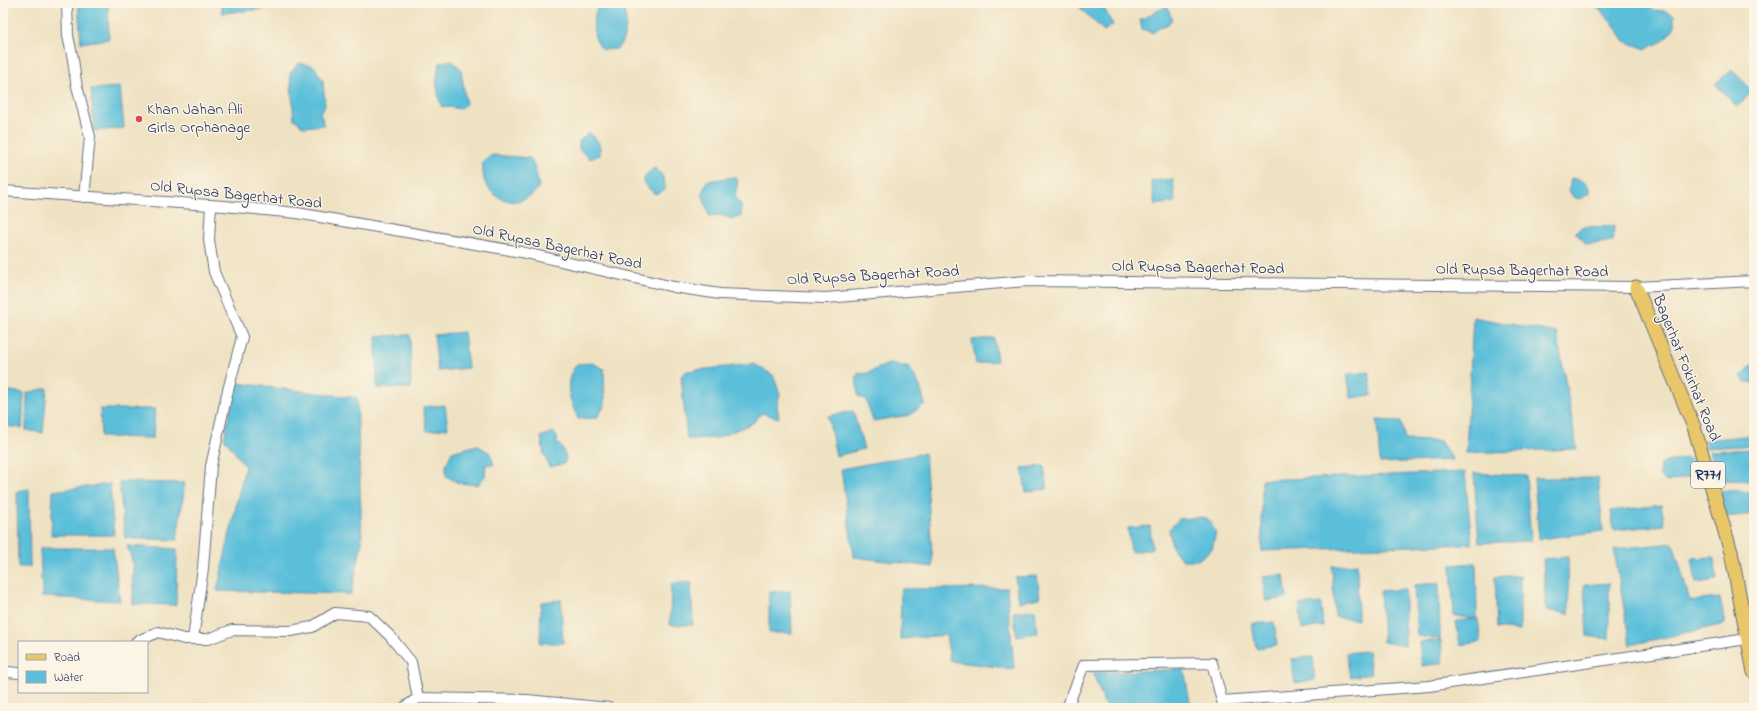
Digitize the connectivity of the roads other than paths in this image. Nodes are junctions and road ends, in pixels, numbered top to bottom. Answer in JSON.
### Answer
{"nodes":[{"id":1,"x":67,"y":3,"type":"edge"},
{"id":2,"x":3,"y":191,"type":"edge"},
{"id":3,"x":84,"y":197,"type":"junction"},
{"id":4,"x":211,"y":205,"type":"junction"},
{"id":5,"x":1754,"y":281,"type":"edge"},
{"id":6,"x":1636,"y":286,"type":"junction"},
{"id":7,"x":1751,"y":638,"type":"edge"},
{"id":8,"x":193,"y":639,"type":"junction"},
{"id":9,"x":138,"y":641,"type":"edge"},
{"id":10,"x":1754,"y":672,"type":"edge"},
{"id":11,"x":18,"y":673,"type":"edge"},
{"id":12,"x":3,"y":674,"type":"edge"},
{"id":13,"x":418,"y":698,"type":"junction"},
{"id":14,"x":404,"y":708,"type":"edge"},
{"id":15,"x":609,"y":708,"type":"edge"},
{"id":16,"x":1067,"y":708,"type":"edge"}],
"edges":[{"from":1,"to":3,"type":"street"},
{"from":2,"to":3,"type":"street","name":"Old Rupsa Bagerhat Road"},
{"from":3,"to":4,"type":"street","name":"Old Rupsa Bagerhat Road"},
{"from":4,"to":6,"type":"street","name":"Old Rupsa Bagerhat Road"},
{"from":4,"to":8,"type":"street"},
{"from":5,"to":6,"type":"street","name":"Old Rupsa Bagerhat Road"},
{"from":6,"to":7,"type":"main road","name":"Bagerhat Fokirhat Road","number":"R771"},
{"from":7,"to":10,"type":"main road","name":"Bagerhat Fokirhat Road","number":"R771"},
{"from":7,"to":16,"type":"street"},
{"from":8,"to":9,"type":"street"},
{"from":8,"to":13,"type":"street"},
{"from":11,"to":12,"type":"street"},
{"from":13,"to":14,"type":"street"},
{"from":13,"to":15,"type":"street"}]}
